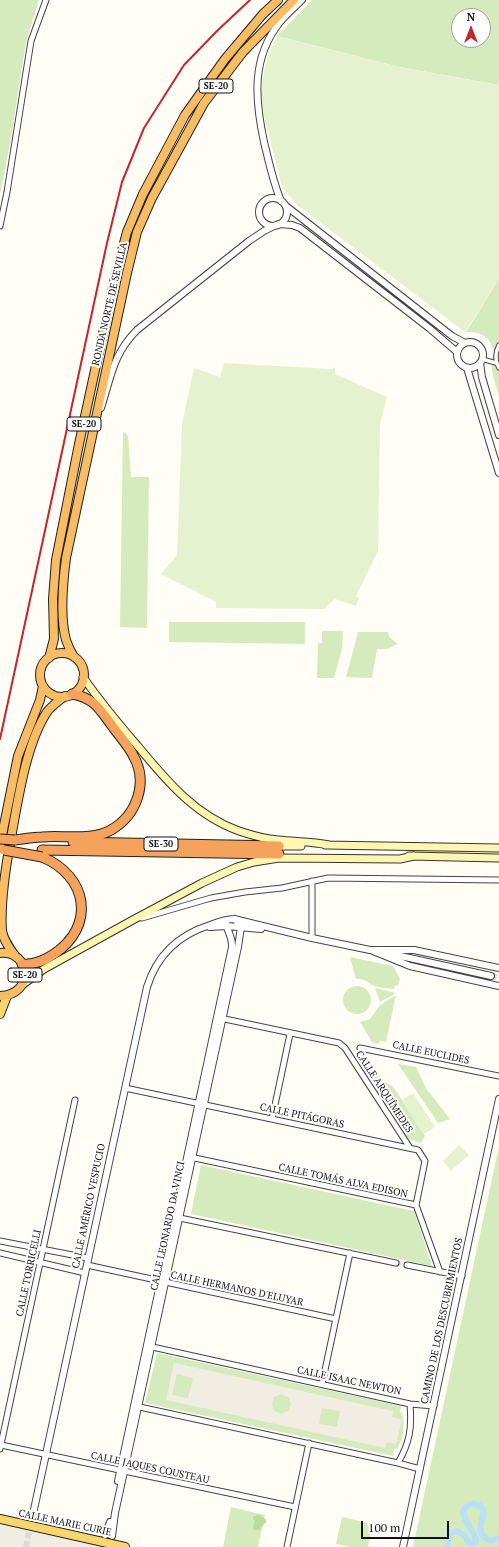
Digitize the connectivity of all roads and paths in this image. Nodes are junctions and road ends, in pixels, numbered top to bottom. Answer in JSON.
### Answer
{"nodes":[{"id":1,"x":46,"y":0,"type":"edge"},
{"id":2,"x":278,"y":0,"type":"edge"},
{"id":3,"x":294,"y":0,"type":"edge"},
{"id":4,"x":302,"y":0,"type":"edge"},
{"id":5,"x":281,"y":201,"type":"junction"},
{"id":6,"x":286,"y":206,"type":"junction"},
{"id":7,"x":277,"y":225,"type":"junction"},
{"id":8,"x":0,"y":226,"type":"edge"},
{"id":9,"x":465,"y":343,"type":"junction"},
{"id":10,"x":499,"y":345,"type":"edge"},
{"id":11,"x":457,"y":352,"type":"junction"},
{"id":12,"x":481,"y":361,"type":"junction"},
{"id":13,"x":496,"y":363,"type":"junction"},
{"id":14,"x":467,"y":368,"type":"junction"},
{"id":15,"x":499,"y":368,"type":"edge"},
{"id":16,"x":499,"y":435,"type":"edge"},
{"id":17,"x":89,"y":445,"type":"junction"},
{"id":18,"x":499,"y":473,"type":"edge"},
{"id":19,"x":74,"y":657,"type":"junction"},
{"id":20,"x":49,"y":658,"type":"junction"},
{"id":21,"x":83,"y":676,"type":"junction"},
{"id":22,"x":43,"y":686,"type":"junction"},
{"id":23,"x":69,"y":695,"type":"junction"},
{"id":24,"x":0,"y":839,"type":"edge"},
{"id":25,"x":42,"y":847,"type":"junction"},
{"id":26,"x":499,"y":848,"type":"edge"},
{"id":27,"x":1,"y":849,"type":"edge"},
{"id":28,"x":279,"y":849,"type":"junction"},
{"id":29,"x":499,"y":858,"type":"edge"},
{"id":30,"x":499,"y":880,"type":"edge"},
{"id":31,"x":312,"y":881,"type":"junction"},
{"id":32,"x":131,"y":921,"type":"junction"},
{"id":33,"x":235,"y":922,"type":"junction"},
{"id":34,"x":226,"y":923,"type":"junction"},
{"id":35,"x":241,"y":927,"type":"junction"},
{"id":36,"x":275,"y":929,"type":"junction"},
{"id":37,"x":312,"y":938,"type":"junction"},
{"id":38,"x":370,"y":950,"type":"junction"},
{"id":39,"x":0,"y":953,"type":"edge"},
{"id":40,"x":19,"y":961,"type":"junction"},
{"id":41,"x":499,"y":968,"type":"edge"},
{"id":42,"x":491,"y":976,"type":"tunnel mouth"},
{"id":43,"x":22,"y":985,"type":"junction"},
{"id":44,"x":499,"y":986,"type":"edge"},
{"id":45,"x":4,"y":996,"type":"edge"},
{"id":46,"x":0,"y":1014,"type":"edge"},
{"id":47,"x":220,"y":1018,"type":"junction"},
{"id":48,"x":290,"y":1034,"type":"junction"},
{"id":49,"x":360,"y":1048,"type":"dead end"},
{"id":50,"x":499,"y":1076,"type":"edge"},
{"id":51,"x":125,"y":1088,"type":"junction"},
{"id":52,"x":499,"y":1099,"type":"edge"},
{"id":53,"x":75,"y":1100,"type":"dead end"},
{"id":54,"x":202,"y":1104,"type":"junction"},
{"id":55,"x":497,"y":1118,"type":"edge"},
{"id":56,"x":272,"y":1119,"type":"junction"},
{"id":57,"x":410,"y":1148,"type":"junction"},
{"id":58,"x":190,"y":1157,"type":"junction"},
{"id":59,"x":416,"y":1206,"type":"junction"},
{"id":60,"x":177,"y":1218,"type":"junction"},
{"id":61,"x":0,"y":1241,"type":"edge"},
{"id":62,"x":44,"y":1249,"type":"junction"},
{"id":63,"x":0,"y":1253,"type":"edge"},
{"id":64,"x":350,"y":1253,"type":"junction"},
{"id":65,"x":88,"y":1258,"type":"junction"},
{"id":66,"x":41,"y":1262,"type":"junction"},
{"id":67,"x":396,"y":1263,"type":"tunnel mouth"},
{"id":68,"x":87,"y":1265,"type":"junction"},
{"id":69,"x":407,"y":1265,"type":"tunnel mouth"},
{"id":70,"x":440,"y":1272,"type":"junction"},
{"id":71,"x":85,"y":1273,"type":"junction"},
{"id":72,"x":462,"y":1276,"type":"junction"},
{"id":73,"x":163,"y":1282,"type":"junction"},
{"id":74,"x":336,"y":1319,"type":"junction"},
{"id":75,"x":149,"y":1346,"type":"junction"},
{"id":76,"x":322,"y":1384,"type":"junction"},
{"id":77,"x":410,"y":1404,"type":"junction"},
{"id":78,"x":136,"y":1406,"type":"junction"},
{"id":79,"x":434,"y":1406,"type":"junction"},
{"id":80,"x":308,"y":1443,"type":"junction"},
{"id":81,"x":0,"y":1447,"type":"edge"},
{"id":82,"x":46,"y":1455,"type":"junction"},
{"id":83,"x":398,"y":1463,"type":"junction"},
{"id":84,"x":420,"y":1468,"type":"junction"},
{"id":85,"x":122,"y":1471,"type":"junction"},
{"id":86,"x":296,"y":1507,"type":"junction"},
{"id":87,"x":33,"y":1514,"type":"tunnel mouth"},
{"id":88,"x":0,"y":1519,"type":"edge"},
{"id":89,"x":105,"y":1535,"type":"junction"},
{"id":90,"x":112,"y":1536,"type":"junction"},
{"id":91,"x":97,"y":1544,"type":"edge"},
{"id":92,"x":116,"y":1546,"type":"edge"},
{"id":93,"x":125,"y":1547,"type":"edge"},
{"id":94,"x":287,"y":1547,"type":"edge"},
{"id":95,"x":403,"y":1547,"type":"edge"}],
"edges":[{"from":1,"to":8,"type":"street"},
{"from":2,"to":20,"type":"highway","name":"RONDA NORTE DE SEVILLA","number":"SE-20"},
{"from":3,"to":17,"type":"highway","name":"RONDA NORTE DE SEVILLA","number":"SE-20"},
{"from":4,"to":5,"type":"street"},
{"from":5,"to":6,"type":"street"},
{"from":5,"to":7,"type":"street"},
{"from":6,"to":7,"type":"street"},
{"from":6,"to":9,"type":"street"},
{"from":7,"to":11,"type":"street"},
{"from":7,"to":17,"type":"street"},
{"from":9,"to":11,"type":"street"},
{"from":9,"to":12,"type":"street"},
{"from":10,"to":13,"type":"street"},
{"from":11,"to":14,"type":"street"},
{"from":12,"to":13,"type":"street"},
{"from":12,"to":14,"type":"street"},
{"from":12,"to":16,"type":"street"},
{"from":13,"to":15,"type":"street"},
{"from":14,"to":18,"type":"street"},
{"from":17,"to":19,"type":"highway","name":"RONDA NORTE DE SEVILLA","number":"SE-20"},
{"from":19,"to":20,"type":"highway"},
{"from":19,"to":21,"type":"highway","name":"RONDA NORTE DE SEVILLA","number":"SE-20"},
{"from":20,"to":22,"type":"highway","name":"RONDA NORTE DE SEVILLA","number":"SE-20"},
{"from":21,"to":23,"type":"highway","number":"SE-20"},
{"from":21,"to":28,"type":"main road"},
{"from":22,"to":23,"type":"highway"},
{"from":22,"to":27,"type":"highway","name":"RONDA NORTE DE SEVILLA","number":"SE-20"},
{"from":23,"to":25,"type":"highway"},
{"from":23,"to":40,"type":"highway","number":"SE-20"},
{"from":24,"to":25,"type":"highway","number":"SE-30","bridge":true},
{"from":25,"to":27,"type":"highway","bridge":true},
{"from":25,"to":28,"type":"highway","number":"SE-30"},
{"from":25,"to":40,"type":"highway"},
{"from":26,"to":28,"type":"main road"},
{"from":28,"to":29,"type":"main road"},
{"from":28,"to":32,"type":"main road"},
{"from":30,"to":31,"type":"street"},
{"from":31,"to":32,"type":"street"},
{"from":31,"to":37,"type":"street"},
{"from":32,"to":43,"type":"main road"},
{"from":33,"to":34,"type":"street","name":"CALLE AMÉRICO VESPUCIO"},
{"from":33,"to":35,"type":"street"},
{"from":33,"to":36,"type":"street"},
{"from":34,"to":47,"type":"street","name":"CALLE LEONARDO DA VINCI"},
{"from":34,"to":51,"type":"street","name":"CALLE AMÉRICO VESPUCIO"},
{"from":35,"to":36,"type":"street"},
{"from":35,"to":47,"type":"street","name":"CALLE LEONARDO DA VINCI"},
{"from":36,"to":37,"type":"street"},
{"from":37,"to":38,"type":"street"},
{"from":38,"to":41,"type":"street"},
{"from":38,"to":42,"type":"street"},
{"from":38,"to":44,"type":"street"},
{"from":39,"to":40,"type":"highway","number":"SE-20"},
{"from":40,"to":43,"type":"highway","number":"SE-20"},
{"from":43,"to":45,"type":"highway","number":"SE-20"},
{"from":45,"to":46,"type":"main road"},
{"from":47,"to":48,"type":"street"},
{"from":47,"to":54,"type":"street","name":"CALLE LEONARDO DA VINCI"},
{"from":48,"to":56,"type":"street"},
{"from":48,"to":57,"type":"street","name":"CALLE ARQUÍMEDES"},
{"from":49,"to":50,"type":"street","name":"CALLE EUCLIDES"},
{"from":51,"to":54,"type":"street","name":"CALLE PITÁGORAS"},
{"from":51,"to":65,"type":"street","name":"CALLE AMÉRICO VESPUCIO"},
{"from":52,"to":55,"type":"street","name":"CAMINO DE LOS DESCUBRIMIENTOS"},
{"from":53,"to":62,"type":"street","name":"CALLE TORRICELLI"},
{"from":54,"to":56,"type":"street","name":"CALLE PITÁGORAS"},
{"from":54,"to":58,"type":"street","name":"CALLE LEONARDO DA VINCI"},
{"from":55,"to":72,"type":"street","name":"CAMINO DE LOS DESCUBRIMIENTOS"},
{"from":56,"to":57,"type":"street","name":"CALLE PITÁGORAS"},
{"from":57,"to":59,"type":"street"},
{"from":58,"to":59,"type":"street","name":"CALLE TOMÁS ALVA EDISON"},
{"from":58,"to":60,"type":"street","name":"CALLE LEONARDO DA VINCI"},
{"from":59,"to":70,"type":"street","name":"CALLE TOMÁS ALVA EDISON"},
{"from":60,"to":64,"type":"street"},
{"from":60,"to":73,"type":"street","name":"CALLE LEONARDO DA VINCI"},
{"from":61,"to":62,"type":"street"},
{"from":62,"to":65,"type":"street"},
{"from":62,"to":66,"type":"street","name":"CALLE TORRICELLI"},
{"from":63,"to":66,"type":"street"},
{"from":64,"to":67,"type":"street"},
{"from":64,"to":74,"type":"street"},
{"from":65,"to":68,"type":"street","name":"CALLE AMÉRICO VESPUCIO"},
{"from":66,"to":71,"type":"street"},
{"from":66,"to":81,"type":"street","name":"CALLE TORRICELLI"},
{"from":68,"to":71,"type":"street","name":"CALLE AMÉRICO VESPUCIO"},
{"from":68,"to":73,"type":"street","name":"CALLE HERMANOS D'ELUYAR"},
{"from":69,"to":70,"type":"street"},
{"from":70,"to":72,"type":"street"},
{"from":71,"to":82,"type":"street","name":"CALLE AMÉRICO VESPUCIO"},
{"from":72,"to":79,"type":"street","name":"CAMINO DE LOS DESCUBRIMIENTOS"},
{"from":73,"to":74,"type":"street","name":"CALLE HERMANOS D'ELUYAR"},
{"from":73,"to":75,"type":"street","name":"CALLE LEONARDO DA VINCI"},
{"from":74,"to":76,"type":"street"},
{"from":75,"to":76,"type":"street","name":"CALLE ISAAC NEWTON"},
{"from":75,"to":78,"type":"street","name":"CALLE LEONARDO DA VINCI"},
{"from":76,"to":77,"type":"street","name":"CALLE ISAAC NEWTON"},
{"from":77,"to":79,"type":"street"},
{"from":77,"to":83,"type":"street","name":"CALLE ISAAC NEWTON"},
{"from":78,"to":80,"type":"street"},
{"from":78,"to":85,"type":"street","name":"CALLE LEONARDO DA VINCI"},
{"from":79,"to":84,"type":"street","name":"CAMINO DE LOS DESCUBRIMIENTOS"},
{"from":80,"to":83,"type":"street"},
{"from":80,"to":86,"type":"street"},
{"from":81,"to":82,"type":"street","name":"CALLE JAQUES COUSTEAU"},
{"from":82,"to":85,"type":"street","name":"CALLE JAQUES COUSTEAU"},
{"from":82,"to":87,"type":"street","name":"CALLE AMÉRICO VESPUCIO"},
{"from":83,"to":84,"type":"street"},
{"from":84,"to":95,"type":"street","name":"CAMINO DE LOS DESCUBRIMIENTOS"},
{"from":85,"to":86,"type":"street","name":"CALLE JAQUES COUSTEAU"},
{"from":85,"to":89,"type":"street","name":"CALLE LEONARDO DA VINCI"},
{"from":85,"to":90,"type":"street","name":"CALLE LEONARDO DA VINCI"},
{"from":86,"to":94,"type":"street"},
{"from":88,"to":91,"type":"main road","name":"CALLE MARIE CURIE"},
{"from":89,"to":90,"type":"street"},
{"from":89,"to":91,"type":"street"},
{"from":90,"to":92,"type":"street"},
{"from":91,"to":92,"type":"main road","name":"CALLE MARIE CURIE"},
{"from":92,"to":93,"type":"main road","name":"CALLE MARIE CURIE"}]}
